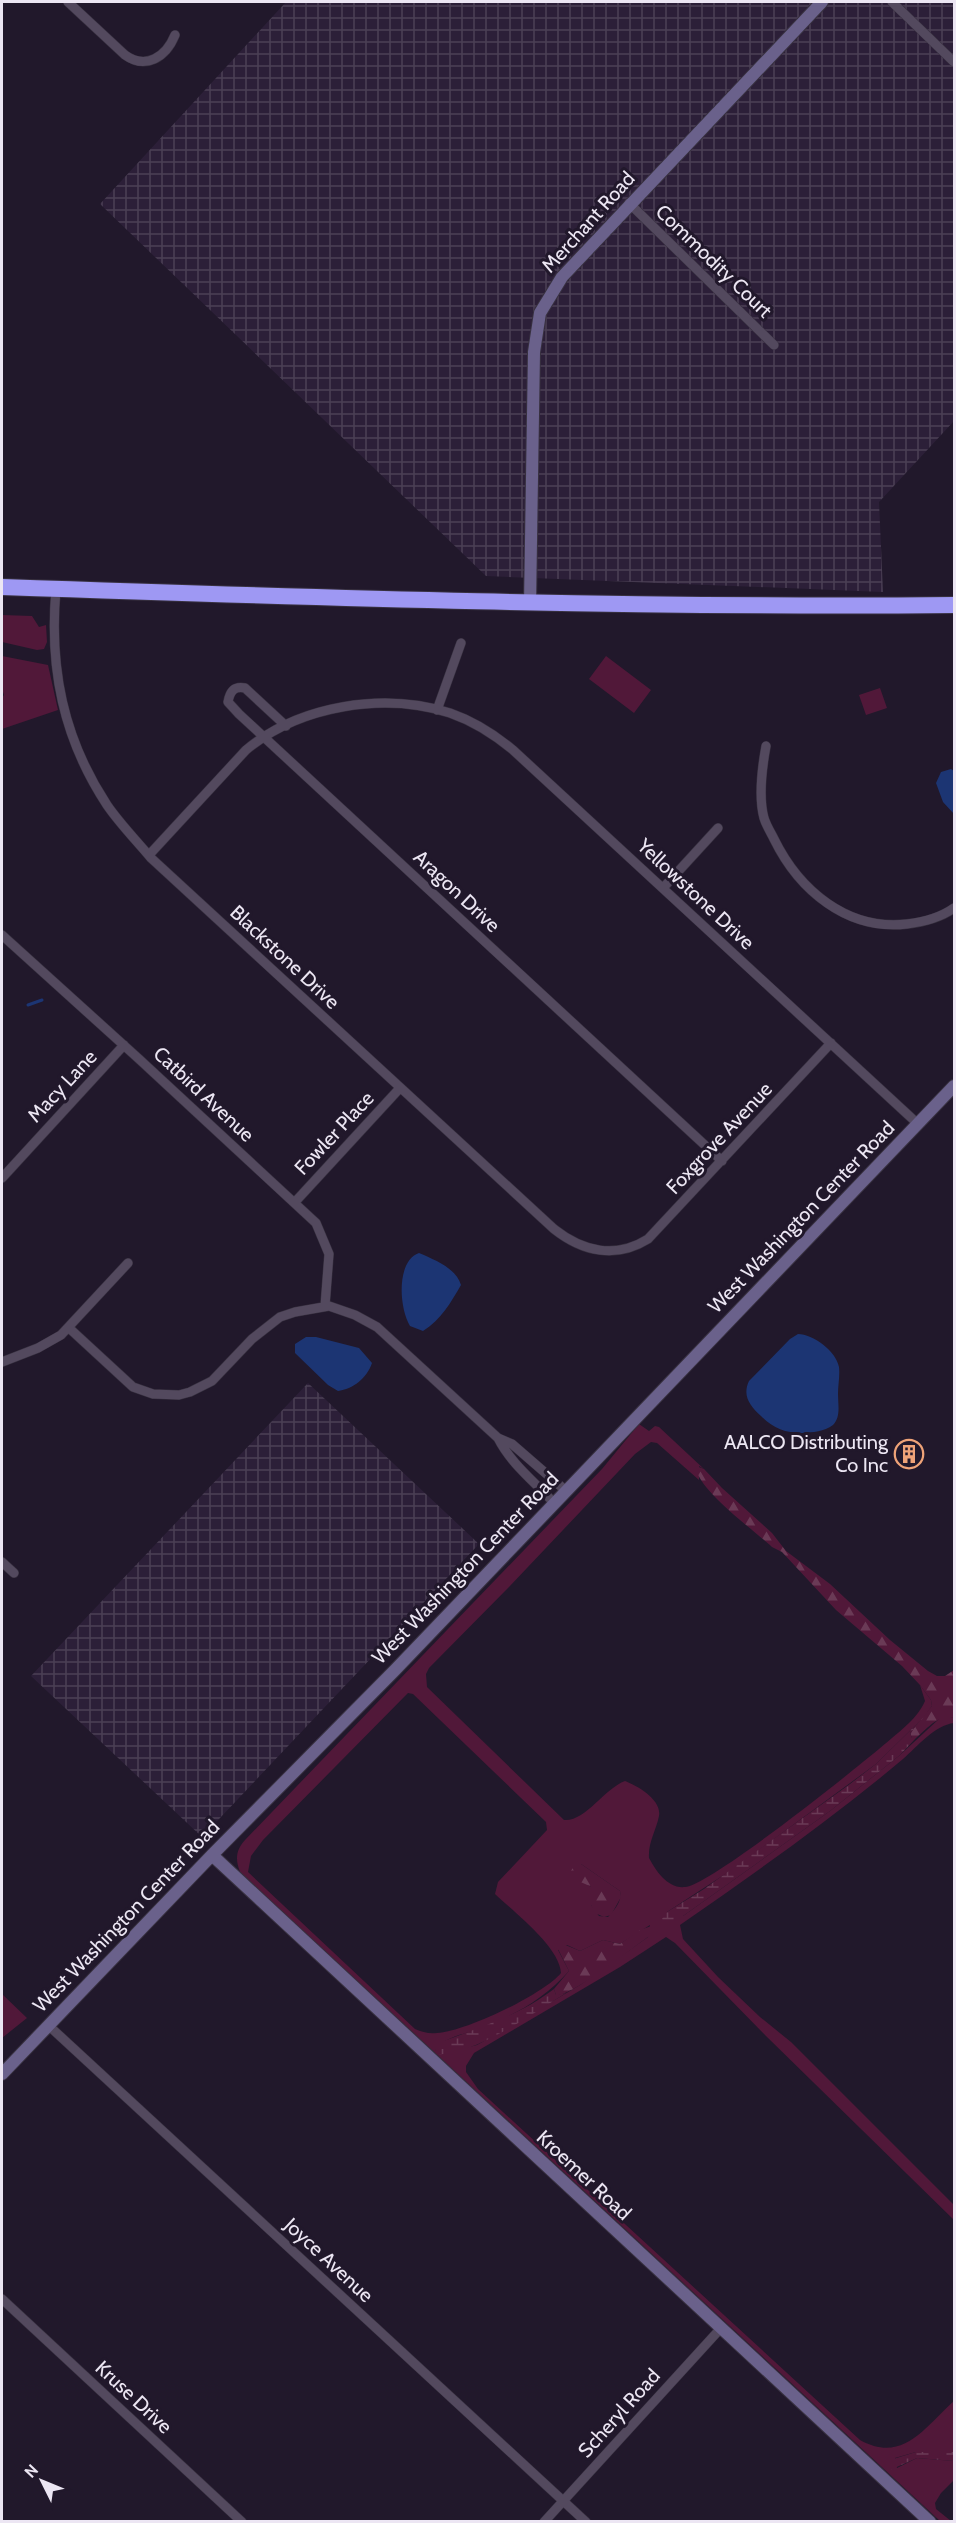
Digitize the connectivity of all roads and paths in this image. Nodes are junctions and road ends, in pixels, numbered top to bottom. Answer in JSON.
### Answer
{"nodes":[{"id":1,"x":68,"y":2,"type":"edge"},
{"id":2,"x":822,"y":2,"type":"edge"},
{"id":3,"x":892,"y":2,"type":"edge"},
{"id":4,"x":175,"y":35,"type":"dead end"},
{"id":5,"x":954,"y":62,"type":"edge"},
{"id":6,"x":629,"y":203,"type":"junction"},
{"id":7,"x":774,"y":345,"type":"dead end"},
{"id":8,"x":2,"y":588,"type":"edge"},
{"id":9,"x":56,"y":589,"type":"junction"},
{"id":10,"x":530,"y":604,"type":"junction"},
{"id":11,"x":954,"y":605,"type":"edge"},
{"id":12,"x":461,"y":643,"type":"dead end"},
{"id":13,"x":437,"y":710,"type":"junction"},
{"id":14,"x":286,"y":726,"type":"junction"},
{"id":15,"x":264,"y":737,"type":"junction"},
{"id":16,"x":766,"y":746,"type":"dead end"},
{"id":17,"x":718,"y":828,"type":"dead end"},
{"id":18,"x":149,"y":855,"type":"junction"},
{"id":19,"x":663,"y":888,"type":"junction"},
{"id":20,"x":954,"y":908,"type":"edge"},
{"id":21,"x":2,"y":935,"type":"edge"},
{"id":22,"x":831,"y":1043,"type":"junction"},
{"id":23,"x":124,"y":1045,"type":"junction"},
{"id":24,"x":954,"y":1086,"type":"edge"},
{"id":25,"x":400,"y":1088,"type":"junction"},
{"id":26,"x":918,"y":1124,"type":"junction"},
{"id":27,"x":722,"y":1161,"type":"junction"},
{"id":28,"x":2,"y":1178,"type":"edge"},
{"id":29,"x":295,"y":1202,"type":"junction"},
{"id":30,"x":627,"y":1249,"type":"joint"},
{"id":31,"x":129,"y":1263,"type":"dead end"},
{"id":32,"x":325,"y":1306,"type":"junction"},
{"id":33,"x":69,"y":1328,"type":"junction"},
{"id":34,"x":2,"y":1362,"type":"edge"},
{"id":35,"x":498,"y":1438,"type":"junction"},
{"id":36,"x":565,"y":1490,"type":"junction"},
{"id":37,"x":554,"y":1503,"type":"junction"},
{"id":38,"x":2,"y":1562,"type":"edge"},
{"id":39,"x":14,"y":1573,"type":"dead end"},
{"id":40,"x":212,"y":1855,"type":"junction"},
{"id":41,"x":48,"y":2025,"type":"junction"},
{"id":42,"x":2,"y":2074,"type":"edge"},
{"id":43,"x":2,"y":2299,"type":"edge"},
{"id":44,"x":721,"y":2328,"type":"junction"},
{"id":45,"x":564,"y":2500,"type":"junction"},
{"id":46,"x":242,"y":2522,"type":"edge"},
{"id":47,"x":544,"y":2522,"type":"edge"},
{"id":48,"x":586,"y":2522,"type":"edge"},
{"id":49,"x":930,"y":2522,"type":"edge"}],
"edges":[{"from":1,"to":4,"type":"street"},
{"from":2,"to":6,"type":"street","name":"Merchant Road"},
{"from":3,"to":5,"type":"street"},
{"from":6,"to":7,"type":"street","name":"Commodity Court"},
{"from":6,"to":10,"type":"street","name":"Merchant Road"},
{"from":8,"to":9,"type":"highway"},
{"from":9,"to":10,"type":"highway"},
{"from":9,"to":18,"type":"street","name":"Blackstone Drive"},
{"from":10,"to":11,"type":"highway"},
{"from":12,"to":13,"type":"street"},
{"from":13,"to":14,"type":"street","name":"Yellowstone Drive"},
{"from":13,"to":19,"type":"street","name":"Yellowstone Drive"},
{"from":14,"to":15,"type":"street","name":"Yellowstone Drive"},
{"from":14,"to":15,"type":"street","name":"Aragon Drive"},
{"from":15,"to":18,"type":"street","name":"Yellowstone Drive"},
{"from":15,"to":27,"type":"street","name":"Aragon Drive"},
{"from":16,"to":20,"type":"street"},
{"from":17,"to":19,"type":"street"},
{"from":18,"to":25,"type":"street","name":"Blackstone Drive"},
{"from":19,"to":22,"type":"street","name":"Yellowstone Drive"},
{"from":21,"to":23,"type":"street","name":"Catbird Avenue"},
{"from":22,"to":26,"type":"street","name":"Yellowstone Drive"},
{"from":22,"to":27,"type":"street","name":"Foxgrove Avenue"},
{"from":23,"to":28,"type":"street","name":"Macy Lane"},
{"from":23,"to":29,"type":"street","name":"Catbird Avenue"},
{"from":24,"to":26,"type":"street","name":"West Washington Center Road"},
{"from":25,"to":29,"type":"street","name":"Fowler Place"},
{"from":25,"to":30,"type":"street","name":"Blackstone Drive"},
{"from":26,"to":36,"type":"street","name":"West Washington Center Road"},
{"from":27,"to":30,"type":"street","name":"Foxgrove Avenue"},
{"from":29,"to":32,"type":"street","name":"Catbird Avenue"},
{"from":31,"to":33,"type":"street"},
{"from":32,"to":33,"type":"street"},
{"from":32,"to":35,"type":"street"},
{"from":33,"to":34,"type":"street"},
{"from":35,"to":36,"type":"street"},
{"from":35,"to":37,"type":"street"},
{"from":36,"to":37,"type":"street","name":"West Washington Center Road"},
{"from":37,"to":40,"type":"street","name":"West Washington Center Road"},
{"from":38,"to":39,"type":"street"},
{"from":40,"to":41,"type":"street","name":"West Washington Center Road"},
{"from":40,"to":44,"type":"street","name":"Kroemer Road"},
{"from":41,"to":42,"type":"street","name":"West Washington Center Road"},
{"from":41,"to":45,"type":"street","name":"Joyce Avenue"},
{"from":43,"to":46,"type":"street","name":"Kruse Drive"},
{"from":44,"to":45,"type":"street","name":"Scheryl Road"},
{"from":44,"to":49,"type":"street","name":"Kroemer Road"},
{"from":45,"to":47,"type":"street","name":"Scheryl Road"},
{"from":45,"to":48,"type":"street","name":"Joyce Avenue"}]}
